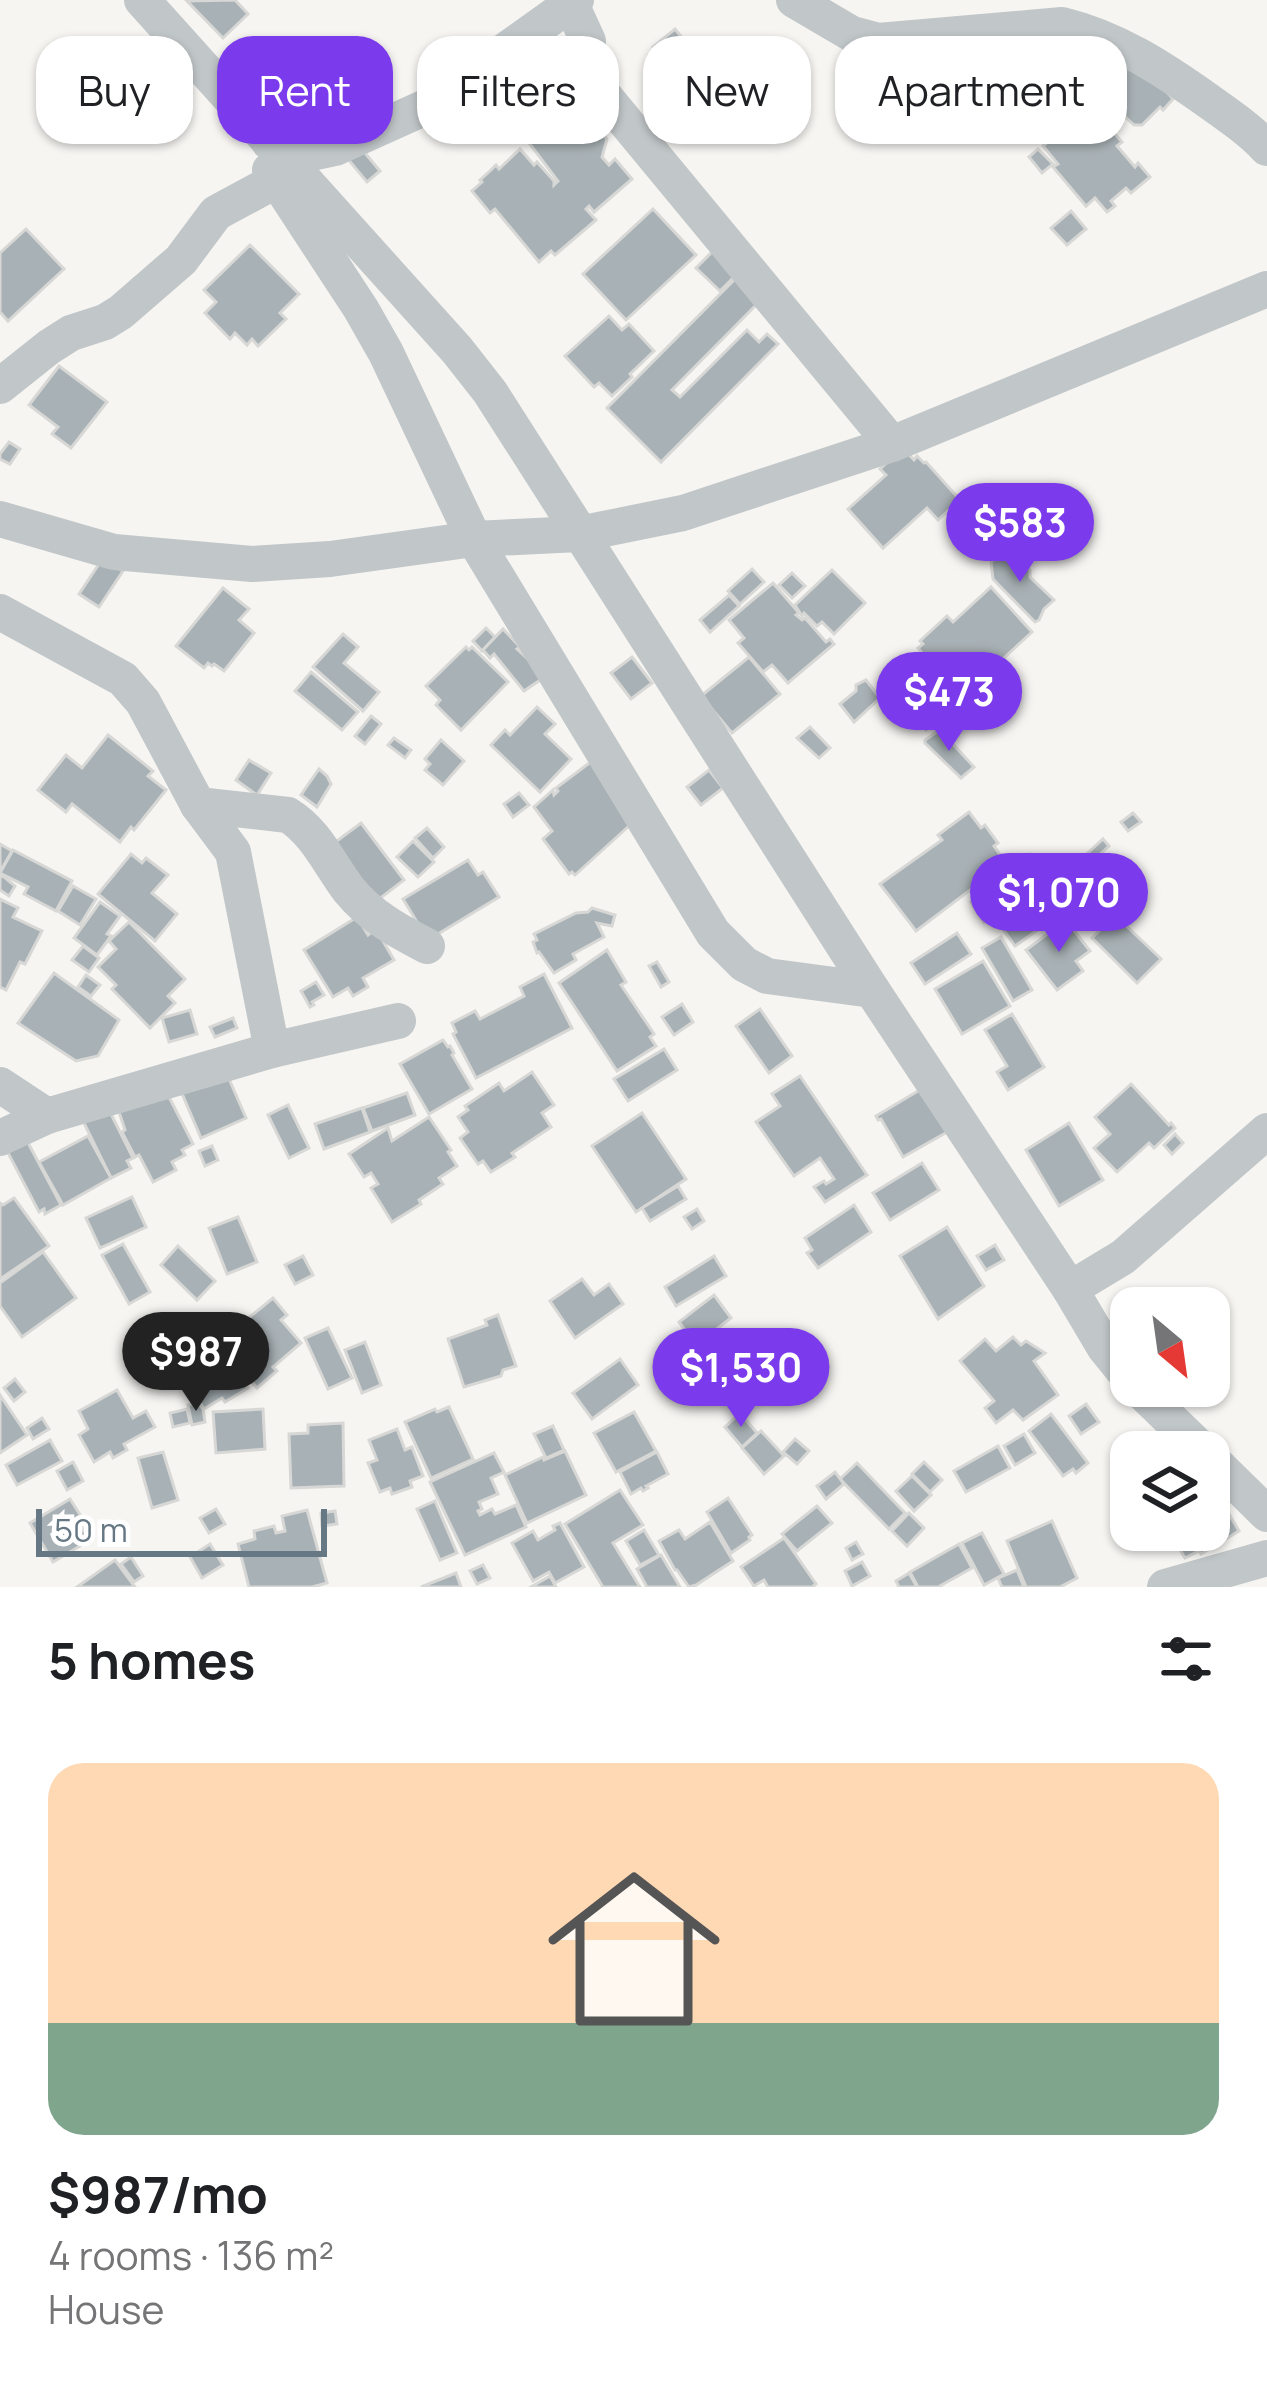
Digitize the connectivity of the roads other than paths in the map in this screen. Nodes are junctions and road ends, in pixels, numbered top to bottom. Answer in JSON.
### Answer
{"nodes":[{"id":1,"x":142,"y":0,"type":"edge"},
{"id":2,"x":794,"y":0,"type":"edge"},
{"id":3,"x":572,"y":1,"type":"edge"},
{"id":4,"x":1057,"y":13,"type":"edge"},
{"id":5,"x":203,"y":66,"type":"junction"},
{"id":6,"x":217,"y":82,"type":"edge"},
{"id":7,"x":393,"y":122,"type":"edge"},
{"id":8,"x":271,"y":144,"type":"edge"},
{"id":9,"x":273,"y":144,"type":"edge"},
{"id":10,"x":344,"y":144,"type":"edge"},
{"id":11,"x":1267,"y":148,"type":"edge"},
{"id":12,"x":277,"y":180,"type":"junction"},
{"id":13,"x":1267,"y":289,"type":"edge"},
{"id":14,"x":0,"y":386,"type":"edge"},
{"id":15,"x":892,"y":444,"type":"junction"},
{"id":16,"x":0,"y":519,"type":"edge"},
{"id":17,"x":579,"y":534,"type":"junction"},
{"id":18,"x":474,"y":539,"type":"junction"},
{"id":19,"x":0,"y":612,"type":"edge"},
{"id":20,"x":199,"y":806,"type":"junction"},
{"id":21,"x":427,"y":946,"type":"dead end"},
{"id":22,"x":872,"y":990,"type":"junction"},
{"id":23,"x":398,"y":1021,"type":"dead end"},
{"id":24,"x":272,"y":1050,"type":"junction"},
{"id":25,"x":0,"y":1085,"type":"edge"},
{"id":26,"x":46,"y":1116,"type":"junction"},
{"id":27,"x":1267,"y":1131,"type":"edge"},
{"id":28,"x":0,"y":1138,"type":"edge"},
{"id":29,"x":1070,"y":1289,"type":"junction"},
{"id":30,"x":1110,"y":1354,"type":"edge"},
{"id":31,"x":1158,"y":1407,"type":"edge"},
{"id":32,"x":1182,"y":1431,"type":"edge"},
{"id":33,"x":1230,"y":1478,"type":"edge"},
{"id":34,"x":1267,"y":1514,"type":"edge"},
{"id":35,"x":1267,"y":1558,"type":"edge"},
{"id":36,"x":1165,"y":1587,"type":"edge"}],
"edges":[{"from":1,"to":5,"type":"street"},
{"from":2,"to":4,"type":"street"},
{"from":3,"to":7,"type":"street"},
{"from":3,"to":15,"type":"street"},
{"from":4,"to":11,"type":"street"},
{"from":5,"to":6,"type":"street"},
{"from":5,"to":12,"type":"street"},
{"from":8,"to":17,"type":"street"},
{"from":9,"to":10,"type":"street"},
{"from":12,"to":14,"type":"street"},
{"from":12,"to":18,"type":"street"},
{"from":13,"to":15,"type":"street"},
{"from":15,"to":17,"type":"street"},
{"from":16,"to":18,"type":"street"},
{"from":17,"to":18,"type":"street"},
{"from":17,"to":22,"type":"street"},
{"from":18,"to":22,"type":"street"},
{"from":19,"to":20,"type":"street"},
{"from":20,"to":21,"type":"street"},
{"from":20,"to":24,"type":"street"},
{"from":22,"to":29,"type":"street"},
{"from":23,"to":24,"type":"street"},
{"from":24,"to":26,"type":"street"},
{"from":25,"to":26,"type":"street"},
{"from":26,"to":28,"type":"street"},
{"from":27,"to":29,"type":"street"},
{"from":29,"to":30,"type":"street"},
{"from":31,"to":32,"type":"street"},
{"from":33,"to":34,"type":"street"},
{"from":35,"to":36,"type":"street"}]}
